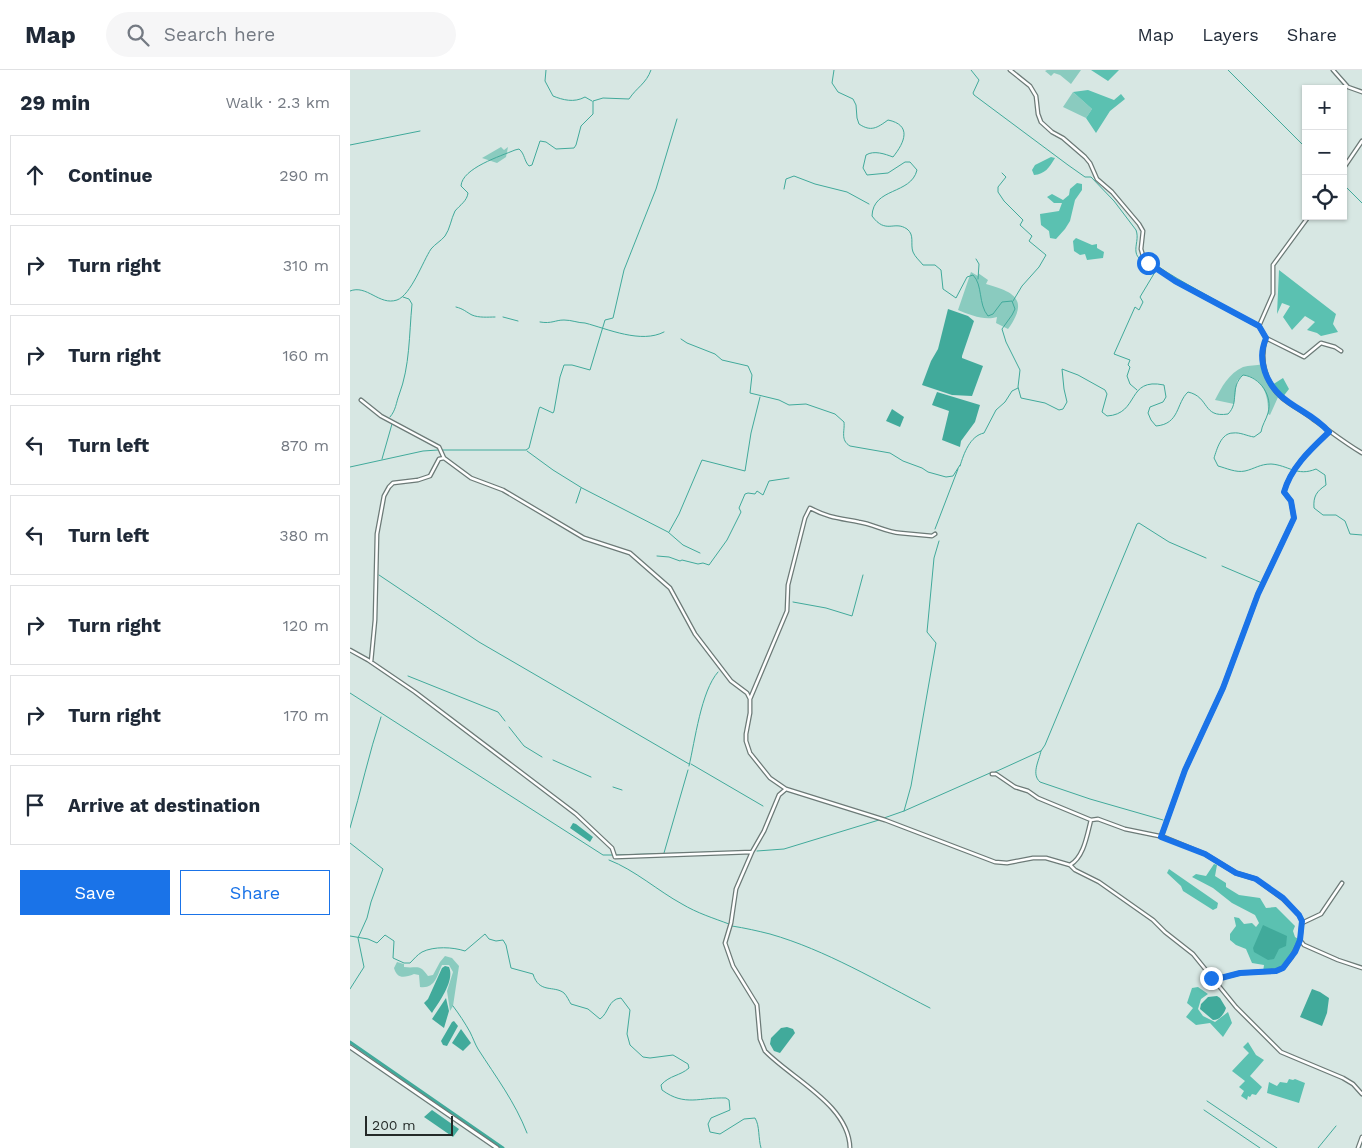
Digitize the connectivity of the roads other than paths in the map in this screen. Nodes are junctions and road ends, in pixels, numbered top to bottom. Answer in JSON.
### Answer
{"nodes":[{"id":1,"x":1010,"y":70,"type":"edge"},
{"id":2,"x":1333,"y":70,"type":"edge"},
{"id":3,"x":1362,"y":92,"type":"edge"},
{"id":4,"x":1362,"y":141,"type":"edge"},
{"id":5,"x":1347,"y":163,"type":"edge"},
{"id":6,"x":1306,"y":220,"type":"edge"},
{"id":7,"x":1259,"y":326,"type":"junction"},
{"id":8,"x":1266,"y":338,"type":"junction"},
{"id":9,"x":1341,"y":351,"type":"dead end"},
{"id":10,"x":362,"y":400,"type":"dead end"},
{"id":11,"x":1329,"y":432,"type":"junction"},
{"id":12,"x":1362,"y":453,"type":"edge"},
{"id":13,"x":444,"y":458,"type":"junction"},
{"id":14,"x":935,"y":534,"type":"dead end"},
{"id":15,"x":350,"y":650,"type":"edge"},
{"id":16,"x":371,"y":662,"type":"junction"},
{"id":17,"x":750,"y":699,"type":"junction"},
{"id":18,"x":992,"y":774,"type":"dead end"},
{"id":19,"x":786,"y":789,"type":"junction"},
{"id":20,"x":1091,"y":820,"type":"junction"},
{"id":21,"x":1161,"y":837,"type":"junction"},
{"id":22,"x":752,"y":852,"type":"junction"},
{"id":23,"x":1070,"y":865,"type":"junction"},
{"id":24,"x":1342,"y":883,"type":"dead end"},
{"id":25,"x":1302,"y":923,"type":"junction"},
{"id":26,"x":1300,"y":940,"type":"junction"},
{"id":27,"x":1362,"y":968,"type":"edge"},
{"id":28,"x":1213,"y":980,"type":"junction"},
{"id":29,"x":350,"y":1047,"type":"edge"},
{"id":30,"x":1362,"y":1094,"type":"edge"},
{"id":31,"x":1362,"y":1137,"type":"edge"},
{"id":32,"x":497,"y":1148,"type":"edge"},
{"id":33,"x":850,"y":1148,"type":"edge"},
{"id":34,"x":1358,"y":1148,"type":"edge"}],
"edges":[{"from":1,"to":7,"type":"street"},
{"from":2,"to":3,"type":"street"},
{"from":4,"to":5,"type":"street"},
{"from":6,"to":7,"type":"street"},
{"from":7,"to":8,"type":"street"},
{"from":8,"to":9,"type":"street"},
{"from":8,"to":11,"type":"street"},
{"from":10,"to":13,"type":"street"},
{"from":11,"to":12,"type":"street"},
{"from":11,"to":21,"type":"street"},
{"from":13,"to":16,"type":"street"},
{"from":13,"to":17,"type":"street"},
{"from":14,"to":17,"type":"street"},
{"from":15,"to":16,"type":"street"},
{"from":16,"to":22,"type":"street"},
{"from":17,"to":19,"type":"street"},
{"from":18,"to":20,"type":"street"},
{"from":19,"to":22,"type":"street"},
{"from":19,"to":23,"type":"street"},
{"from":20,"to":21,"type":"street"},
{"from":20,"to":23,"type":"street"},
{"from":21,"to":25,"type":"street"},
{"from":22,"to":33,"type":"street"},
{"from":23,"to":28,"type":"street"},
{"from":24,"to":25,"type":"street"},
{"from":25,"to":26,"type":"street"},
{"from":26,"to":27,"type":"street"},
{"from":26,"to":28,"type":"street"},
{"from":28,"to":30,"type":"street"},
{"from":29,"to":32,"type":"street"},
{"from":31,"to":34,"type":"street"}]}
